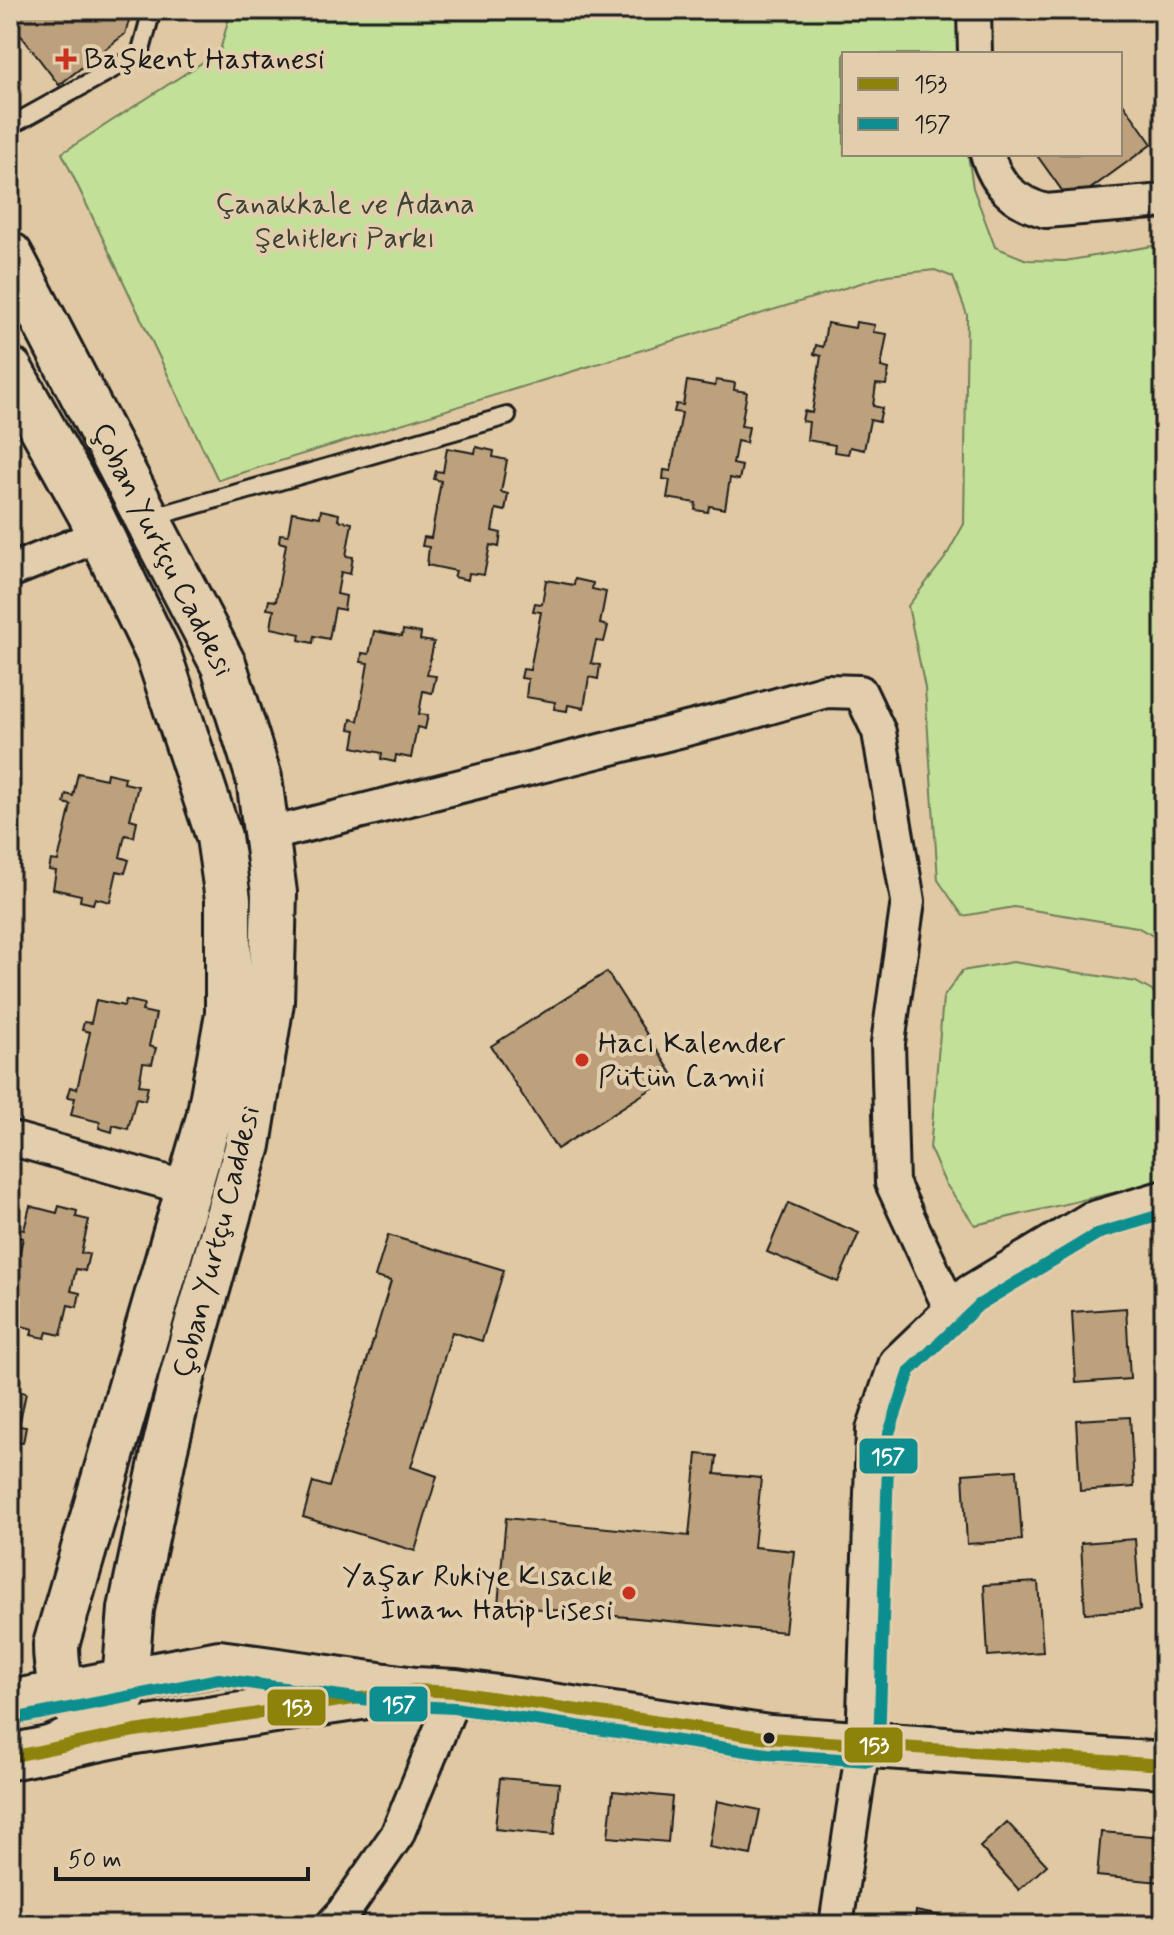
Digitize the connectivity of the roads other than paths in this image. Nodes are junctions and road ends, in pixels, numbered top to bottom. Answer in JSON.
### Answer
{"nodes":[{"id":1,"x":152,"y":10,"type":"edge"},
{"id":2,"x":974,"y":10,"type":"edge"},
{"id":3,"x":975,"y":52,"type":"edge"},
{"id":4,"x":10,"y":126,"type":"edge"},
{"id":5,"x":988,"y":156,"type":"edge"},
{"id":6,"x":1164,"y":201,"type":"edge"},
{"id":7,"x":10,"y":255,"type":"edge"},
{"id":8,"x":10,"y":370,"type":"edge"},
{"id":9,"x":507,"y":416,"type":"dead end"},
{"id":10,"x":148,"y":519,"type":"junction"},
{"id":11,"x":100,"y":535,"type":"junction"},
{"id":12,"x":10,"y":571,"type":"edge"},
{"id":13,"x":267,"y":835,"type":"junction"},
{"id":14,"x":10,"y":1138,"type":"edge"},
{"id":15,"x":187,"y":1188,"type":"junction"},
{"id":16,"x":1164,"y":1197,"type":"edge"},
{"id":17,"x":951,"y":1310,"type":"junction"},
{"id":18,"x":126,"y":1680,"type":"junction"},
{"id":19,"x":436,"y":1691,"type":"junction"},
{"id":20,"x":64,"y":1692,"type":"junction"},
{"id":21,"x":10,"y":1703,"type":"edge"},
{"id":22,"x":117,"y":1728,"type":"junction"},
{"id":23,"x":863,"y":1746,"type":"junction"},
{"id":24,"x":30,"y":1753,"type":"edge"},
{"id":25,"x":1164,"y":1765,"type":"edge"},
{"id":26,"x":332,"y":1925,"type":"edge"},
{"id":27,"x":836,"y":1925,"type":"edge"}],
"edges":[{"from":1,"to":4,"type":"lane"},
{"from":2,"to":3,"type":"street"},
{"from":5,"to":6,"type":"street"},
{"from":7,"to":10,"type":"main road","name":"Çoban Yurtçu Caddesi"},
{"from":8,"to":11,"type":"main road","name":"Çoban Yurtçu Caddesi"},
{"from":9,"to":10,"type":"lane"},
{"from":10,"to":13,"type":"main road","name":"Çoban Yurtçu Caddesi"},
{"from":11,"to":12,"type":"street"},
{"from":11,"to":15,"type":"main road","name":"Çoban Yurtçu Caddesi"},
{"from":13,"to":17,"type":"street"},
{"from":13,"to":18,"type":"main road","name":"Çoban Yurtçu Caddesi"},
{"from":14,"to":15,"type":"street"},
{"from":15,"to":20,"type":"main road","name":"Çoban Yurtçu Caddesi"},
{"from":16,"to":17,"type":"street"},
{"from":17,"to":23,"type":"street"},
{"from":18,"to":19,"type":"main road"},
{"from":18,"to":20,"type":"main road"},
{"from":18,"to":22,"type":"main road","name":"Çoban Yurtçu Caddesi"},
{"from":19,"to":22,"type":"main road"},
{"from":19,"to":23,"type":"main road"},
{"from":19,"to":26,"type":"street"},
{"from":20,"to":21,"type":"main road"},
{"from":20,"to":22,"type":"main road"},
{"from":22,"to":24,"type":"main road"},
{"from":23,"to":25,"type":"main road"},
{"from":23,"to":27,"type":"street"}]}
